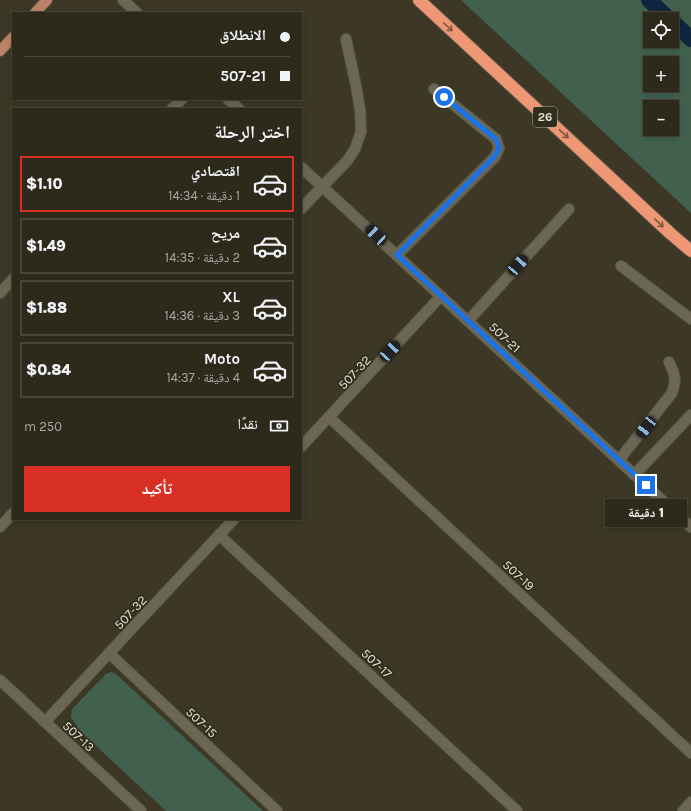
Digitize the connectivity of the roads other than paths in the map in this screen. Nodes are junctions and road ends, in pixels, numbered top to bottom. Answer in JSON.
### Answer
{"nodes":[{"id":1,"x":123,"y":0,"type":"edge"},
{"id":2,"x":419,"y":0,"type":"edge"},
{"id":3,"x":44,"y":1,"type":"edge"},
{"id":4,"x":36,"y":12,"type":"edge"},
{"id":5,"x":136,"y":12,"type":"edge"},
{"id":6,"x":12,"y":38,"type":"edge"},
{"id":7,"x":346,"y":39,"type":"dead end"},
{"id":8,"x":0,"y":51,"type":"edge"},
{"id":9,"x":434,"y":89,"type":"dead end"},
{"id":10,"x":181,"y":100,"type":"edge"},
{"id":11,"x":229,"y":100,"type":"edge"},
{"id":12,"x":173,"y":108,"type":"edge"},
{"id":13,"x":238,"y":108,"type":"edge"},
{"id":14,"x":302,"y":168,"type":"edge"},
{"id":15,"x":322,"y":186,"type":"junction"},
{"id":16,"x":302,"y":208,"type":"edge"},
{"id":17,"x":569,"y":209,"type":"dead end"},
{"id":18,"x":691,"y":252,"type":"edge"},
{"id":19,"x":397,"y":255,"type":"junction"},
{"id":20,"x":621,"y":266,"type":"dead end"},
{"id":21,"x":12,"y":280,"type":"edge"},
{"id":22,"x":0,"y":293,"type":"edge"},
{"id":23,"x":441,"y":296,"type":"junction"},
{"id":24,"x":691,"y":319,"type":"edge"},
{"id":25,"x":468,"y":321,"type":"junction"},
{"id":26,"x":669,"y":362,"type":"dead end"},
{"id":27,"x":691,"y":415,"type":"edge"},
{"id":28,"x":329,"y":417,"type":"junction"},
{"id":29,"x":302,"y":446,"type":"edge"},
{"id":30,"x":619,"y":460,"type":"junction"},
{"id":31,"x":634,"y":475,"type":"junction"},
{"id":32,"x":12,"y":514,"type":"edge"},
{"id":33,"x":233,"y":520,"type":"edge"},
{"id":34,"x":0,"y":527,"type":"edge"},
{"id":35,"x":691,"y":527,"type":"edge"},
{"id":36,"x":219,"y":535,"type":"junction"},
{"id":37,"x":109,"y":653,"type":"junction"},
{"id":38,"x":0,"y":680,"type":"edge"},
{"id":39,"x":45,"y":722,"type":"junction"},
{"id":40,"x":691,"y":753,"type":"edge"},
{"id":41,"x":691,"y":802,"type":"edge"},
{"id":42,"x":141,"y":811,"type":"edge"},
{"id":43,"x":277,"y":811,"type":"edge"},
{"id":44,"x":517,"y":811,"type":"edge"},
{"id":45,"x":683,"y":811,"type":"edge"}],
"edges":[{"from":1,"to":5,"type":"street"},
{"from":2,"to":18,"type":"highway","number":"26","one_way":true},
{"from":3,"to":4,"type":"main road"},
{"from":6,"to":8,"type":"main road"},
{"from":7,"to":15,"type":"street"},
{"from":9,"to":19,"type":"street"},
{"from":10,"to":12,"type":"street"},
{"from":11,"to":13,"type":"street"},
{"from":14,"to":15,"type":"street","name":"507-21"},
{"from":15,"to":16,"type":"street"},
{"from":15,"to":19,"type":"street","name":"507-21"},
{"from":17,"to":25,"type":"street"},
{"from":19,"to":23,"type":"street","name":"507-21"},
{"from":20,"to":24,"type":"street"},
{"from":21,"to":22,"type":"street"},
{"from":23,"to":25,"type":"street","name":"507-21"},
{"from":23,"to":28,"type":"street","name":"507-32"},
{"from":25,"to":30,"type":"street","name":"507-21"},
{"from":26,"to":30,"type":"street"},
{"from":27,"to":31,"type":"street"},
{"from":28,"to":29,"type":"street","name":"507-32"},
{"from":28,"to":40,"type":"street","name":"507-19"},
{"from":30,"to":31,"type":"street","name":"507-21"},
{"from":31,"to":35,"type":"street","name":"507-21"},
{"from":32,"to":34,"type":"street"},
{"from":33,"to":36,"type":"street","name":"507-32"},
{"from":36,"to":37,"type":"street","name":"507-32"},
{"from":36,"to":44,"type":"street","name":"507-17"},
{"from":37,"to":39,"type":"street","name":"507-32"},
{"from":37,"to":43,"type":"street","name":"507-15"},
{"from":38,"to":39,"type":"street","name":"507-13"},
{"from":39,"to":42,"type":"street","name":"507-13"},
{"from":41,"to":45,"type":"street"}]}
